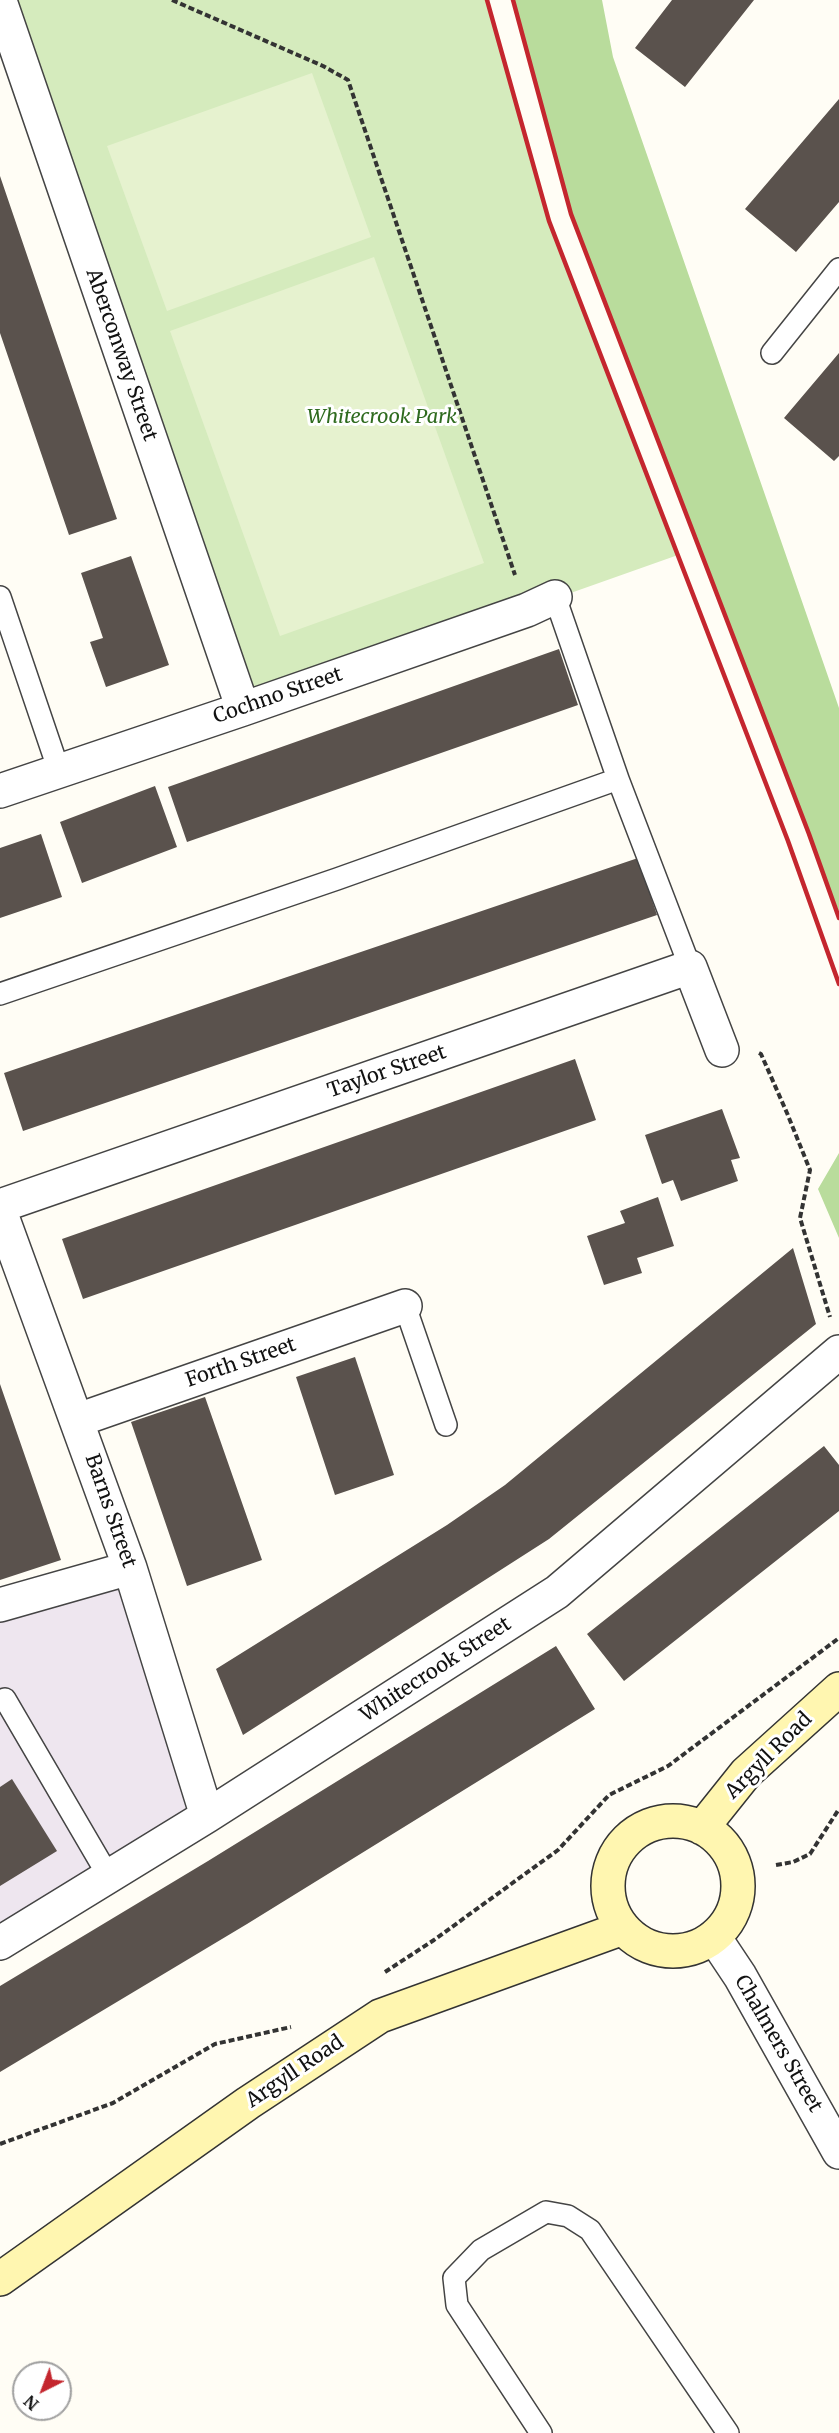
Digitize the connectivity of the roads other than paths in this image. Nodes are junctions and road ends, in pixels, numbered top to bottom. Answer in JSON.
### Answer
{"nodes":[{"id":1,"x":0,"y":1,"type":"edge"},
{"id":2,"x":839,"y":269,"type":"edge"},
{"id":3,"x":772,"y":353,"type":"dead end"},
{"id":4,"x":0,"y":597,"type":"edge"},
{"id":5,"x":541,"y":604,"type":"joint"},
{"id":6,"x":243,"y":709,"type":"junction"},
{"id":7,"x":59,"y":771,"type":"junction"},
{"id":8,"x":618,"y":779,"type":"junction"},
{"id":9,"x":0,"y":791,"type":"edge"},
{"id":10,"x":690,"y":967,"type":"junction"},
{"id":11,"x":0,"y":994,"type":"edge"},
{"id":12,"x":722,"y":1050,"type":"road end"},
{"id":13,"x":0,"y":1206,"type":"edge"},
{"id":14,"x":0,"y":1211,"type":"edge"},
{"id":15,"x":405,"y":1306,"type":"joint"},
{"id":16,"x":836,"y":1339,"type":"edge"},
{"id":17,"x":78,"y":1420,"type":"junction"},
{"id":18,"x":446,"y":1425,"type":"dead end"},
{"id":19,"x":130,"y":1568,"type":"junction"},
{"id":20,"x":0,"y":1605,"type":"edge"},
{"id":21,"x":839,"y":1689,"type":"edge"},
{"id":22,"x":0,"y":1701,"type":"edge"},
{"id":23,"x":207,"y":1816,"type":"junction"},
{"id":24,"x":702,"y":1828,"type":"junction"},
{"id":25,"x":109,"y":1877,"type":"junction"},
{"id":26,"x":623,"y":1928,"type":"junction"},
{"id":27,"x":714,"y":1937,"type":"junction"},
{"id":28,"x":0,"y":1943,"type":"edge"},
{"id":29,"x":830,"y":2113,"type":"edge"},
{"id":30,"x":839,"y":2152,"type":"edge"},
{"id":31,"x":0,"y":2279,"type":"edge"},
{"id":32,"x":541,"y":2433,"type":"edge"},
{"id":33,"x":728,"y":2433,"type":"edge"}],
"edges":[{"from":1,"to":6,"type":"street","name":"Aberconway Street"},
{"from":2,"to":3,"type":"lane"},
{"from":4,"to":7,"type":"lane"},
{"from":5,"to":6,"type":"street","name":"Cochno Street"},
{"from":5,"to":8,"type":"lane"},
{"from":6,"to":7,"type":"street","name":"Cochno Street"},
{"from":7,"to":9,"type":"street","name":"Cochno Street"},
{"from":8,"to":10,"type":"lane"},
{"from":8,"to":11,"type":"lane"},
{"from":10,"to":12,"type":"street"},
{"from":10,"to":13,"type":"street","name":"Taylor Street"},
{"from":14,"to":17,"type":"street","name":"Barns Street"},
{"from":15,"to":17,"type":"street","name":"Forth Street"},
{"from":15,"to":18,"type":"lane"},
{"from":16,"to":23,"type":"street","name":"Whitecrook Street"},
{"from":17,"to":19,"type":"street","name":"Barns Street"},
{"from":19,"to":20,"type":"street"},
{"from":19,"to":23,"type":"street","name":"Barns Street"},
{"from":21,"to":24,"type":"street","name":"Argyll Road"},
{"from":22,"to":25,"type":"lane"},
{"from":23,"to":25,"type":"street","name":"Whitecrook Street"},
{"from":24,"to":26,"type":"street"},
{"from":24,"to":27,"type":"street"},
{"from":25,"to":28,"type":"street","name":"Whitecrook Street"},
{"from":26,"to":27,"type":"street"},
{"from":26,"to":31,"type":"street","name":"Argyll Road"},
{"from":27,"to":29,"type":"street","name":"Chalmers Street"},
{"from":29,"to":30,"type":"street","name":"Chalmers Street"},
{"from":32,"to":33,"type":"lane"}]}
